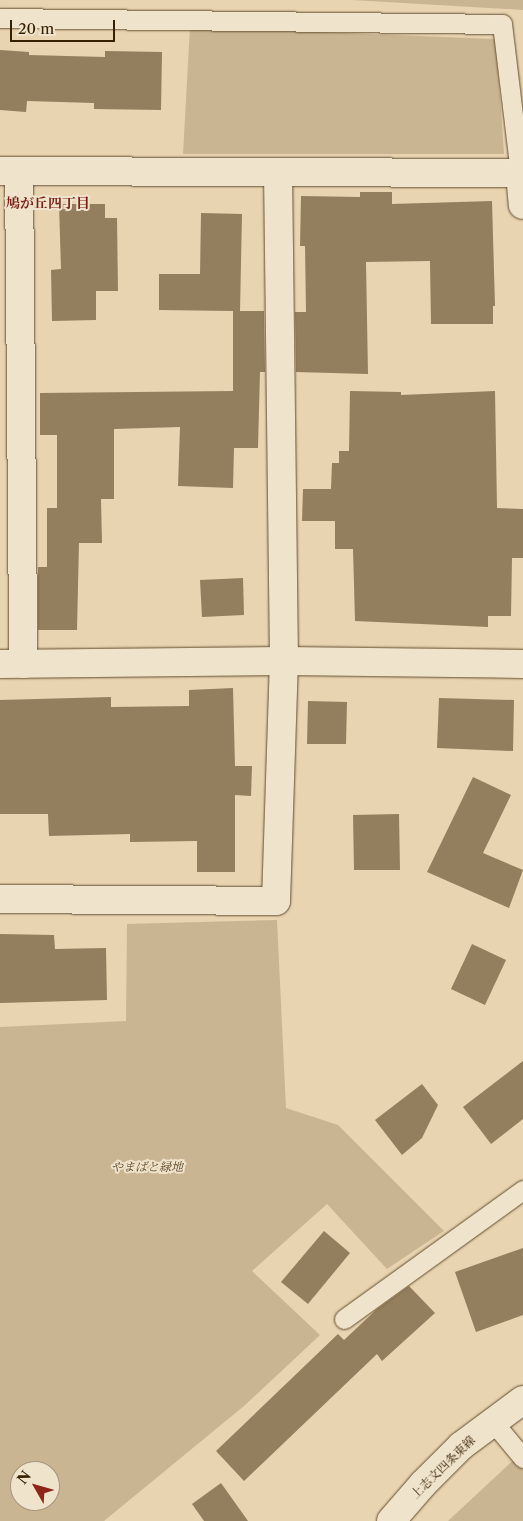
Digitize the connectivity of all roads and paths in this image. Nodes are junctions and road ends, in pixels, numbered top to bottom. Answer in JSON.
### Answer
{"nodes":[{"id":1,"x":0,"y":18,"type":"edge"},
{"id":2,"x":9,"y":171,"type":"edge"},
{"id":3,"x":278,"y":172,"type":"junction"},
{"id":4,"x":520,"y":173,"type":"junction"},
{"id":5,"x":523,"y":205,"type":"edge"},
{"id":6,"x":284,"y":661,"type":"junction"},
{"id":7,"x":11,"y":664,"type":"edge"},
{"id":8,"x":523,"y":664,"type":"edge"},
{"id":9,"x":0,"y":899,"type":"edge"},
{"id":10,"x":523,"y":1190,"type":"edge"},
{"id":11,"x":344,"y":1319,"type":"dead end"},
{"id":12,"x":523,"y":1400,"type":"edge"},
{"id":13,"x":493,"y":1422,"type":"junction"},
{"id":14,"x":523,"y":1458,"type":"edge"},
{"id":15,"x":391,"y":1521,"type":"edge"}],
"edges":[{"from":1,"to":4,"type":"lane"},
{"from":2,"to":3,"type":"street"},
{"from":2,"to":7,"type":"street"},
{"from":3,"to":4,"type":"street"},
{"from":3,"to":6,"type":"street"},
{"from":4,"to":5,"type":"street"},
{"from":6,"to":7,"type":"street"},
{"from":6,"to":8,"type":"street"},
{"from":6,"to":9,"type":"street"},
{"from":10,"to":11,"type":"lane"},
{"from":12,"to":13,"type":"street","name":"上志文四条東線"},
{"from":13,"to":14,"type":"lane"},
{"from":13,"to":15,"type":"street","name":"上志文四条東線"}]}
